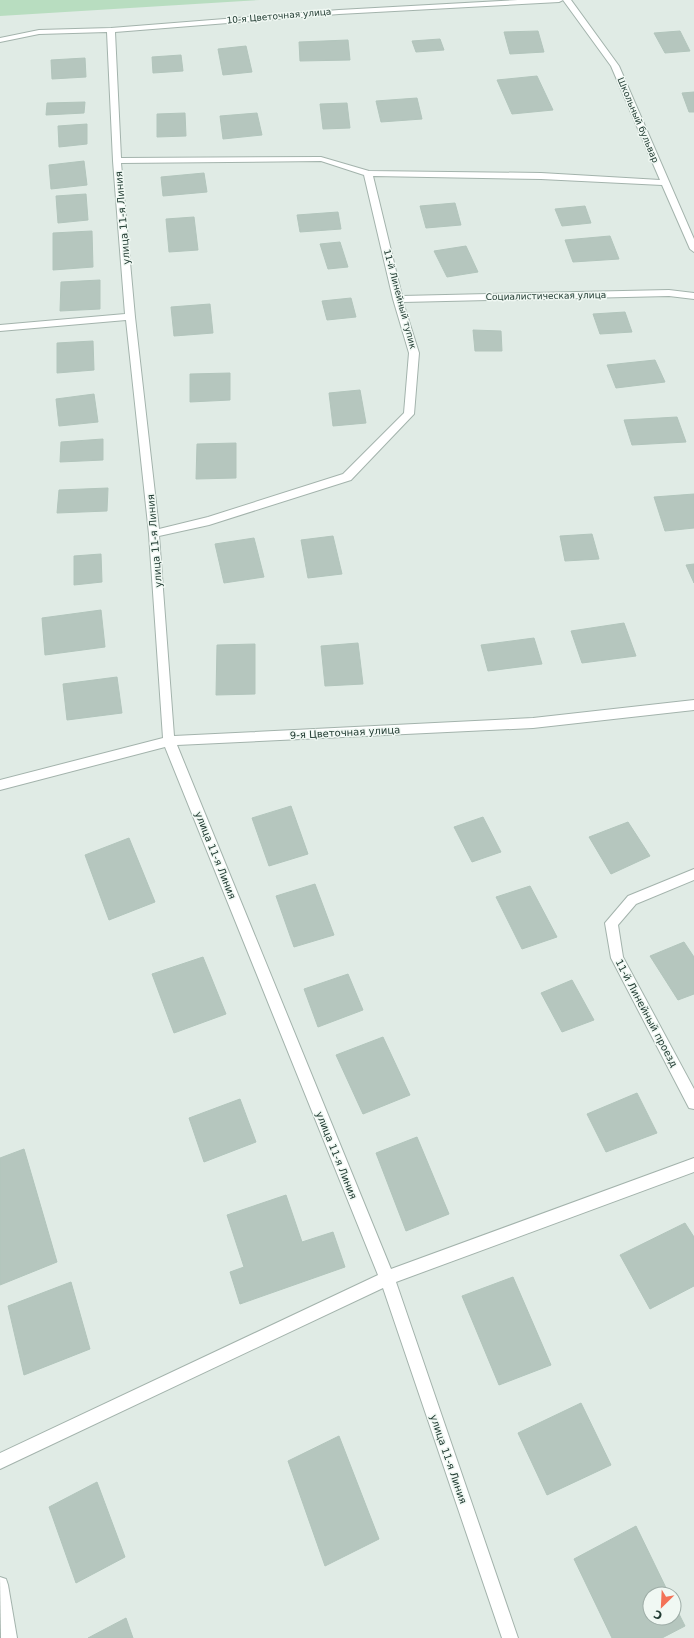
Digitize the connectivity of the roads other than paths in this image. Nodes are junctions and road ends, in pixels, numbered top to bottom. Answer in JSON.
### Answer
{"nodes":[{"id":1,"x":559,"y":0,"type":"edge"},
{"id":2,"x":567,"y":0,"type":"edge"},
{"id":3,"x":111,"y":30,"type":"junction"},
{"id":4,"x":0,"y":40,"type":"edge"},
{"id":5,"x":117,"y":161,"type":"junction"},
{"id":6,"x":368,"y":174,"type":"junction"},
{"id":7,"x":665,"y":183,"type":"junction"},
{"id":8,"x":694,"y":249,"type":"edge"},
{"id":9,"x":694,"y":296,"type":"edge"},
{"id":10,"x":398,"y":299,"type":"junction"},
{"id":11,"x":130,"y":317,"type":"junction"},
{"id":12,"x":0,"y":328,"type":"edge"},
{"id":13,"x":154,"y":534,"type":"junction"},
{"id":14,"x":694,"y":705,"type":"edge"},
{"id":15,"x":169,"y":741,"type":"junction"},
{"id":16,"x":0,"y":785,"type":"edge"},
{"id":17,"x":694,"y":874,"type":"edge"},
{"id":18,"x":694,"y":1103,"type":"edge"},
{"id":19,"x":694,"y":1165,"type":"edge"},
{"id":20,"x":387,"y":1278,"type":"junction"},
{"id":21,"x":0,"y":1461,"type":"edge"},
{"id":22,"x":0,"y":1585,"type":"edge"},
{"id":23,"x":9,"y":1638,"type":"edge"},
{"id":24,"x":510,"y":1638,"type":"edge"}],
"edges":[{"from":1,"to":3,"type":"lane","name":"10-я Цветочная улица"},
{"from":2,"to":7,"type":"lane","name":"Школьный бульвар"},
{"from":3,"to":4,"type":"lane","name":"10-я Цветочная улица"},
{"from":3,"to":5,"type":"lane","name":"улица 11-я Линия"},
{"from":5,"to":6,"type":"lane"},
{"from":5,"to":11,"type":"lane","name":"улица 11-я Линия"},
{"from":6,"to":7,"type":"lane"},
{"from":6,"to":10,"type":"lane","name":"11-й Линейный тупик"},
{"from":7,"to":8,"type":"lane","name":"Школьный бульвар"},
{"from":9,"to":10,"type":"lane","name":"Социалистическая улица"},
{"from":10,"to":13,"type":"lane","name":"11-й Линейный тупик"},
{"from":11,"to":12,"type":"lane"},
{"from":11,"to":13,"type":"lane","name":"улица 11-я Линия"},
{"from":13,"to":15,"type":"lane","name":"улица 11-я Линия"},
{"from":14,"to":15,"type":"lane","name":"9-я Цветочная улица"},
{"from":15,"to":16,"type":"lane","name":"9-я Цветочная улица"},
{"from":15,"to":20,"type":"lane","name":"улица 11-я Линия"},
{"from":17,"to":18,"type":"lane","name":"11-й Линейный проезд"},
{"from":19,"to":20,"type":"lane"},
{"from":20,"to":21,"type":"lane"},
{"from":20,"to":24,"type":"lane","name":"улица 11-я Линия"},
{"from":22,"to":23,"type":"lane"}]}
